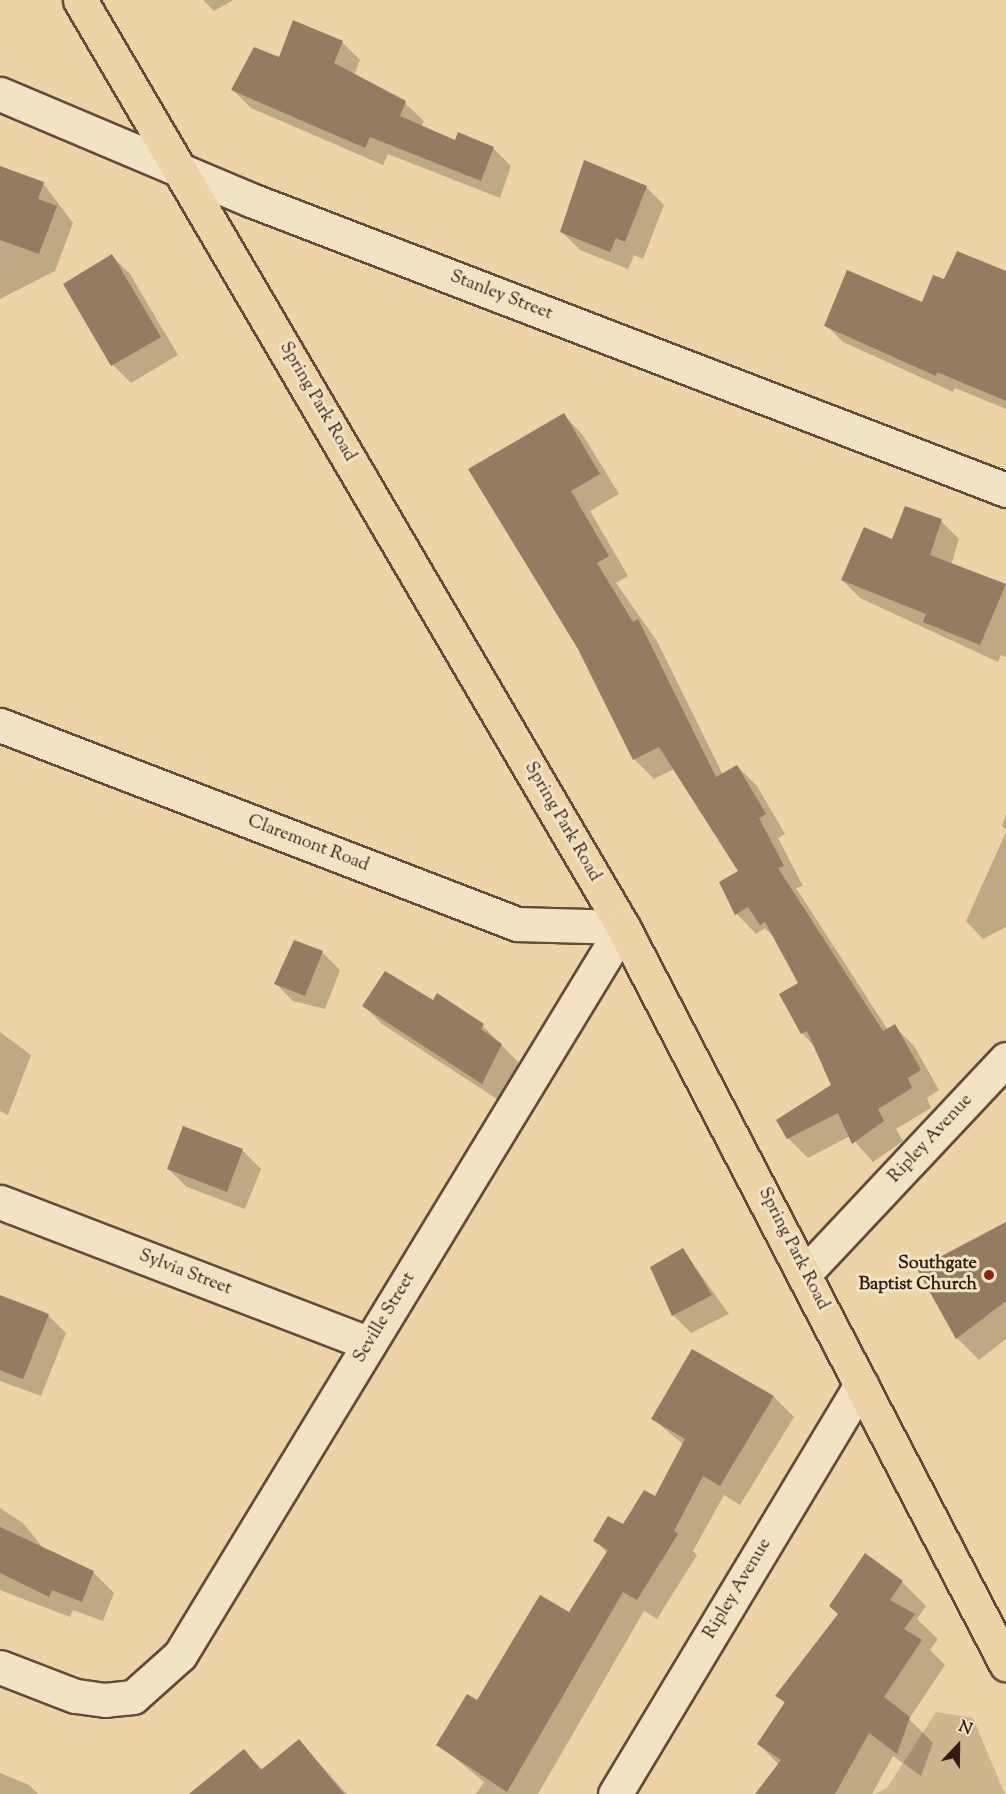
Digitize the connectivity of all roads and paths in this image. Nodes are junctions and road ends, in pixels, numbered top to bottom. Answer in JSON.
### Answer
{"nodes":[{"id":1,"x":80,"y":0,"type":"edge"},
{"id":2,"x":0,"y":94,"type":"edge"},
{"id":3,"x":180,"y":167,"type":"junction"},
{"id":4,"x":1006,"y":490,"type":"edge"},
{"id":5,"x":0,"y":725,"type":"edge"},
{"id":6,"x":622,"y":927,"type":"junction"},
{"id":7,"x":1006,"y":1059,"type":"edge"},
{"id":8,"x":0,"y":1202,"type":"edge"},
{"id":9,"x":806,"y":1272,"type":"junction"},
{"id":10,"x":369,"y":1344,"type":"junction"},
{"id":11,"x":861,"y":1384,"type":"junction"},
{"id":12,"x":1006,"y":1664,"type":"edge"},
{"id":13,"x":0,"y":1667,"type":"edge"},
{"id":14,"x":615,"y":1794,"type":"edge"}],
"edges":[{"from":1,"to":3,"type":"main road","name":"Spring Park Road"},
{"from":2,"to":3,"type":"street","name":"Stanley Street"},
{"from":3,"to":4,"type":"street","name":"Stanley Street"},
{"from":3,"to":6,"type":"main road","name":"Spring Park Road"},
{"from":5,"to":6,"type":"street","name":"Claremont Road"},
{"from":6,"to":9,"type":"main road","name":"Spring Park Road"},
{"from":6,"to":10,"type":"street","name":"Seville Street"},
{"from":7,"to":9,"type":"street","name":"Ripley Avenue"},
{"from":8,"to":10,"type":"street","name":"Sylvia Street"},
{"from":9,"to":11,"type":"main road","name":"Spring Park Road"},
{"from":10,"to":13,"type":"street","name":"Seville Street"},
{"from":11,"to":12,"type":"main road","name":"Spring Park Road"},
{"from":11,"to":14,"type":"street","name":"Ripley Avenue"}]}
